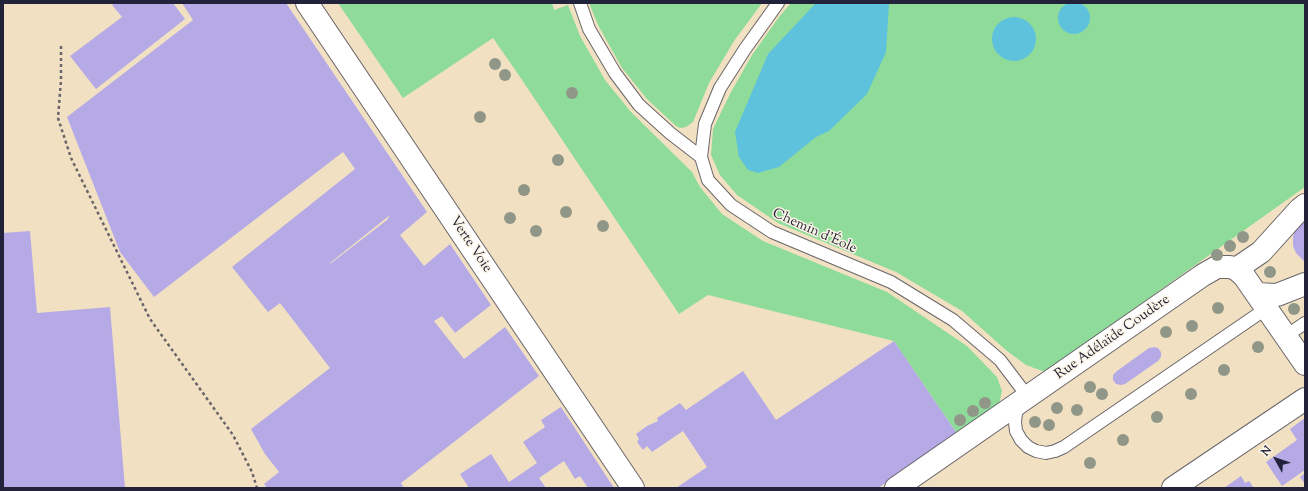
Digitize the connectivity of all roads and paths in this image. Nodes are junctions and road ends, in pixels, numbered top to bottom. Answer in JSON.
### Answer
{"nodes":[{"id":1,"x":306,"y":3,"type":"edge"},
{"id":2,"x":580,"y":3,"type":"edge"},
{"id":3,"x":778,"y":3,"type":"edge"},
{"id":4,"x":61,"y":46,"type":"dead end"},
{"id":5,"x":701,"y":157,"type":"junction"},
{"id":6,"x":1305,"y":205,"type":"edge"},
{"id":7,"x":1236,"y":269,"type":"junction"},
{"id":8,"x":1305,"y":284,"type":"edge"},
{"id":9,"x":1262,"y":301,"type":"junction"},
{"id":10,"x":1305,"y":323,"type":"edge"},
{"id":11,"x":1286,"y":336,"type":"junction"},
{"id":12,"x":1305,"y":364,"type":"edge"},
{"id":13,"x":1028,"y":397,"type":"junction"},
{"id":14,"x":1305,"y":399,"type":"edge"},
{"id":15,"x":257,"y":488,"type":"edge"},
{"id":16,"x":633,"y":488,"type":"edge"},
{"id":17,"x":896,"y":488,"type":"edge"},
{"id":18,"x":1173,"y":488,"type":"edge"}],
"edges":[{"from":1,"to":16,"type":"street","name":"Verte Voie"},
{"from":2,"to":5,"type":"lane"},
{"from":3,"to":5,"type":"lane","name":"Chemin d'Éole"},
{"from":4,"to":15,"type":"path"},
{"from":5,"to":13,"type":"lane","name":"Chemin d'Éole"},
{"from":6,"to":7,"type":"street"},
{"from":7,"to":9,"type":"street"},
{"from":7,"to":13,"type":"street","name":"Rue Adélaïde Coudère"},
{"from":8,"to":9,"type":"street"},
{"from":9,"to":11,"type":"street"},
{"from":9,"to":13,"type":"lane"},
{"from":10,"to":11,"type":"lane"},
{"from":11,"to":12,"type":"street"},
{"from":13,"to":17,"type":"street","name":"Rue Adélaïde Coudère"},
{"from":14,"to":18,"type":"street"}]}
